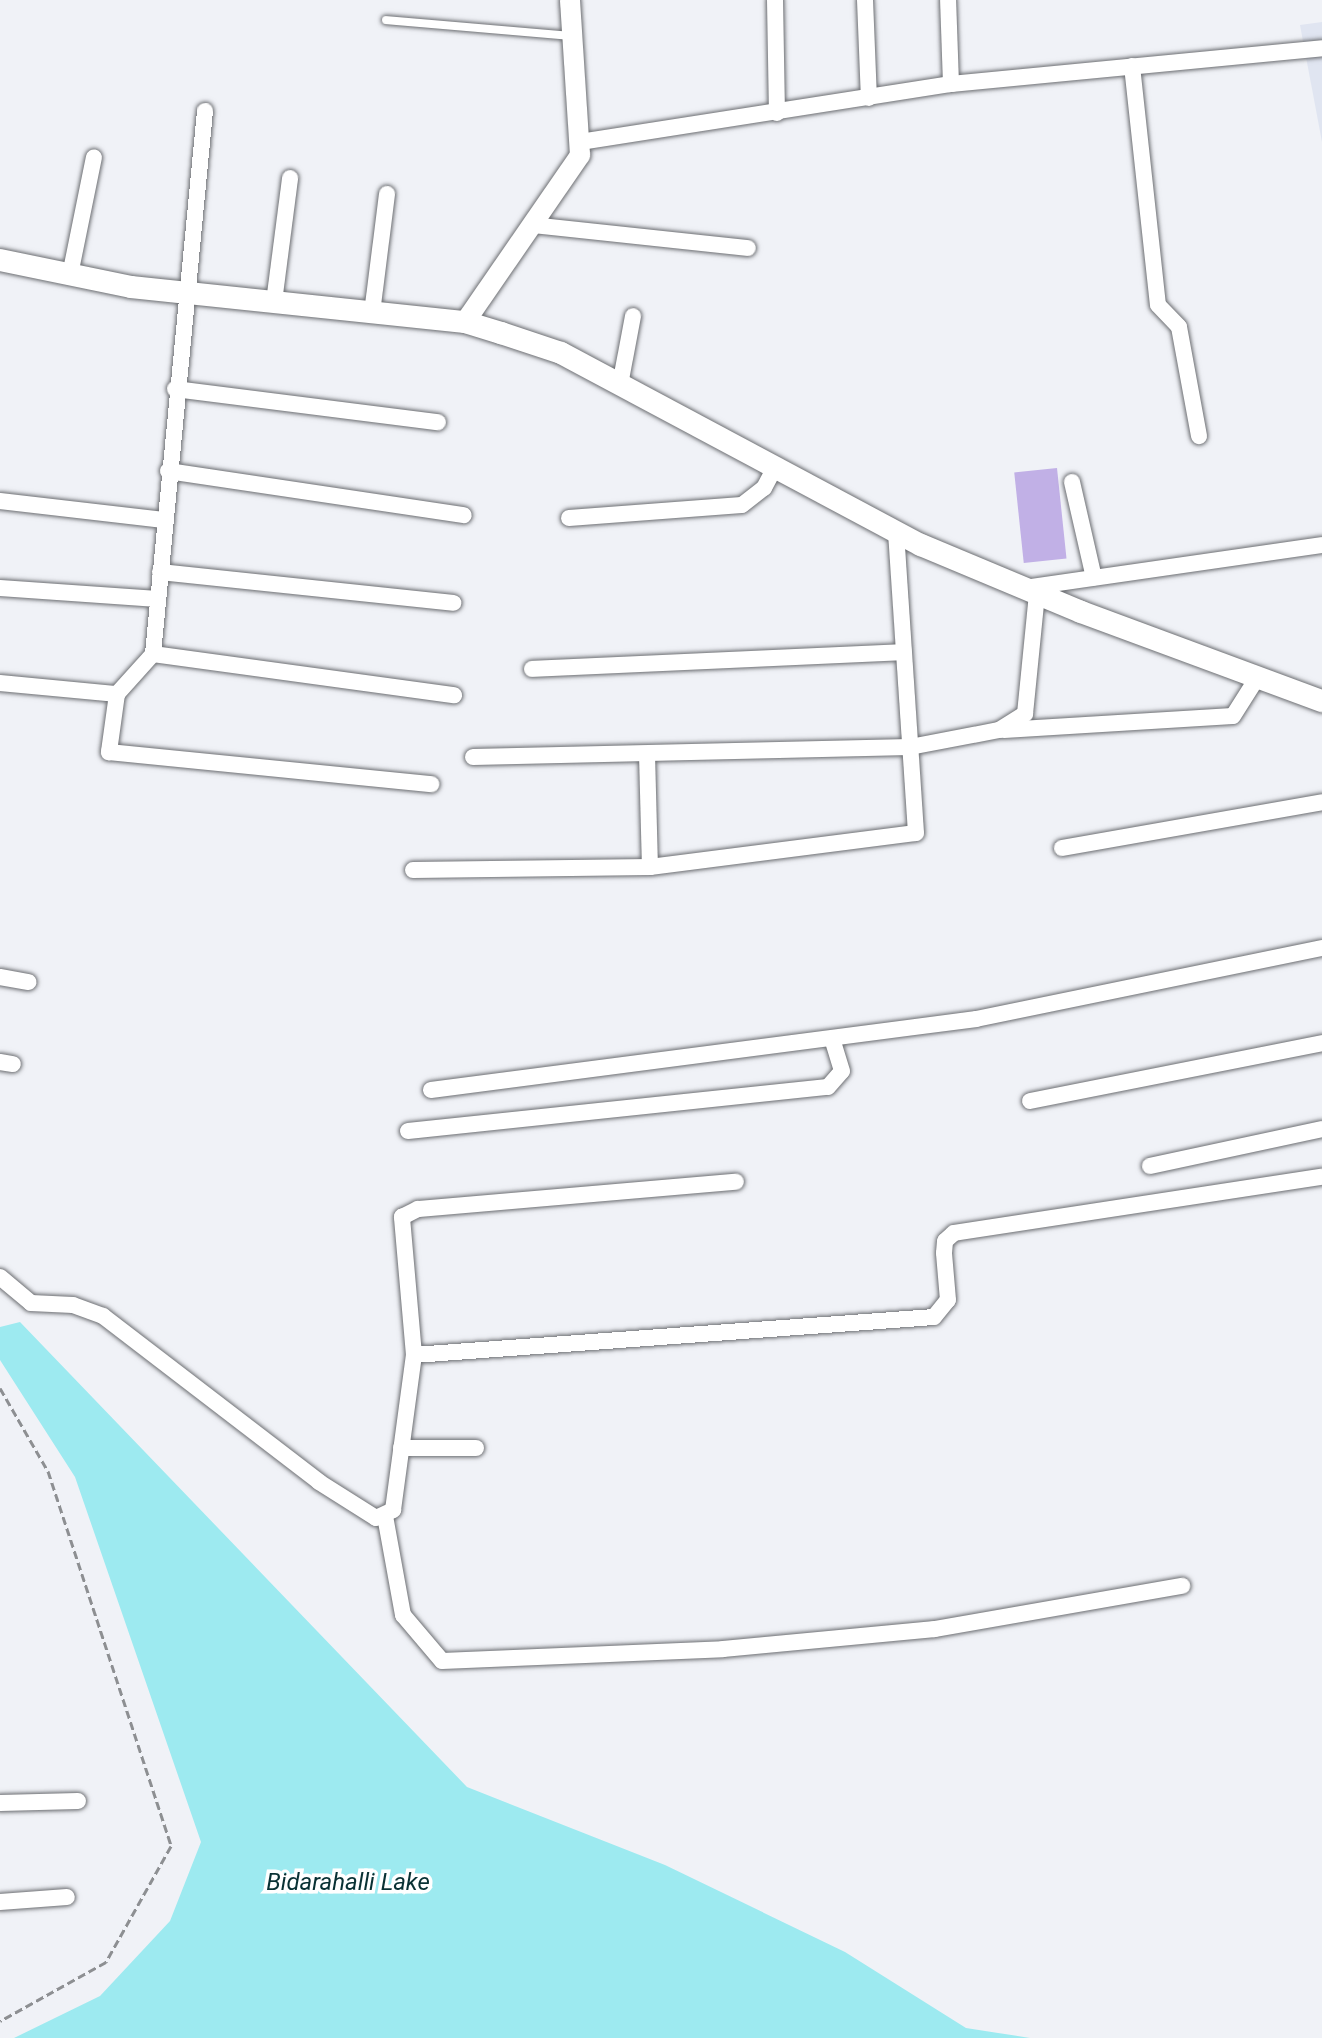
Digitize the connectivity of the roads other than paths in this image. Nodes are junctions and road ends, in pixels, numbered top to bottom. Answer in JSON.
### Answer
{"nodes":[{"id":1,"x":570,"y":0,"type":"edge"},
{"id":2,"x":775,"y":0,"type":"edge"},
{"id":3,"x":865,"y":0,"type":"edge"},
{"id":4,"x":948,"y":0,"type":"edge"},
{"id":5,"x":386,"y":20,"type":"dead end"},
{"id":6,"x":573,"y":36,"type":"junction"},
{"id":7,"x":1322,"y":48,"type":"edge"},
{"id":8,"x":1132,"y":66,"type":"junction"},
{"id":9,"x":951,"y":84,"type":"junction"},
{"id":10,"x":869,"y":98,"type":"junction"},
{"id":11,"x":205,"y":111,"type":"dead end"},
{"id":12,"x":777,"y":113,"type":"junction"},
{"id":13,"x":580,"y":142,"type":"junction"},
{"id":14,"x":94,"y":157,"type":"dead end"},
{"id":15,"x":290,"y":178,"type":"dead end"},
{"id":16,"x":387,"y":194,"type":"dead end"},
{"id":17,"x":532,"y":225,"type":"junction"},
{"id":18,"x":748,"y":248,"type":"dead end"},
{"id":19,"x":0,"y":260,"type":"edge"},
{"id":20,"x":70,"y":275,"type":"junction"},
{"id":21,"x":190,"y":294,"type":"junction"},
{"id":22,"x":274,"y":302,"type":"junction"},
{"id":23,"x":372,"y":313,"type":"junction"},
{"id":24,"x":633,"y":316,"type":"dead end"},
{"id":25,"x":465,"y":322,"type":"junction"},
{"id":26,"x":620,"y":385,"type":"junction"},
{"id":27,"x":175,"y":389,"type":"junction"},
{"id":28,"x":438,"y":422,"type":"dead end"},
{"id":29,"x":1199,"y":436,"type":"dead end"},
{"id":30,"x":775,"y":467,"type":"junction"},
{"id":31,"x":168,"y":471,"type":"junction"},
{"id":32,"x":1072,"y":482,"type":"dead end"},
{"id":33,"x":0,"y":501,"type":"edge"},
{"id":34,"x":464,"y":515,"type":"dead end"},
{"id":35,"x":569,"y":518,"type":"dead end"},
{"id":36,"x":164,"y":520,"type":"junction"},
{"id":37,"x":896,"y":531,"type":"junction"},
{"id":38,"x":1322,"y":545,"type":"edge"},
{"id":39,"x":160,"y":572,"type":"junction"},
{"id":40,"x":1094,"y":578,"type":"junction"},
{"id":41,"x":0,"y":588,"type":"edge"},
{"id":42,"x":1030,"y":591,"type":"junction"},
{"id":43,"x":158,"y":599,"type":"junction"},
{"id":44,"x":453,"y":603,"type":"dead end"},
{"id":45,"x":904,"y":652,"type":"junction"},
{"id":46,"x":153,"y":654,"type":"junction"},
{"id":47,"x":532,"y":669,"type":"dead end"},
{"id":48,"x":1257,"y":678,"type":"junction"},
{"id":49,"x":0,"y":683,"type":"edge"},
{"id":50,"x":117,"y":694,"type":"junction"},
{"id":51,"x":454,"y":695,"type":"dead end"},
{"id":52,"x":1322,"y":701,"type":"edge"},
{"id":53,"x":999,"y":730,"type":"junction"},
{"id":54,"x":910,"y":747,"type":"junction"},
{"id":55,"x":647,"y":754,"type":"junction"},
{"id":56,"x":473,"y":757,"type":"dead end"},
{"id":57,"x":431,"y":784,"type":"dead end"},
{"id":58,"x":1322,"y":802,"type":"edge"},
{"id":59,"x":1062,"y":848,"type":"dead end"},
{"id":60,"x":650,"y":867,"type":"junction"},
{"id":61,"x":413,"y":870,"type":"dead end"},
{"id":62,"x":1322,"y":948,"type":"edge"},
{"id":63,"x":0,"y":977,"type":"edge"},
{"id":64,"x":29,"y":982,"type":"dead end"},
{"id":65,"x":832,"y":1039,"type":"junction"},
{"id":66,"x":1322,"y":1043,"type":"edge"},
{"id":67,"x":431,"y":1090,"type":"dead end"},
{"id":68,"x":1030,"y":1101,"type":"dead end"},
{"id":69,"x":1322,"y":1129,"type":"edge"},
{"id":70,"x":408,"y":1131,"type":"dead end"},
{"id":71,"x":1150,"y":1166,"type":"dead end"},
{"id":72,"x":1322,"y":1177,"type":"edge"},
{"id":73,"x":736,"y":1182,"type":"dead end"},
{"id":74,"x":0,"y":1277,"type":"edge"},
{"id":75,"x":414,"y":1355,"type":"junction"},
{"id":76,"x":401,"y":1448,"type":"junction"},
{"id":77,"x":476,"y":1448,"type":"dead end"},
{"id":78,"x":385,"y":1516,"type":"junction"},
{"id":79,"x":1182,"y":1586,"type":"dead end"},
{"id":80,"x":78,"y":1801,"type":"dead end"},
{"id":81,"x":0,"y":1803,"type":"edge"},
{"id":82,"x":67,"y":1897,"type":"dead end"},
{"id":83,"x":0,"y":1902,"type":"edge"}],
"edges":[{"from":1,"to":6,"type":"street"},
{"from":2,"to":12,"type":"street"},
{"from":3,"to":10,"type":"street"},
{"from":4,"to":9,"type":"street"},
{"from":5,"to":6,"type":"lane"},
{"from":6,"to":13,"type":"street"},
{"from":7,"to":8,"type":"street"},
{"from":8,"to":9,"type":"street"},
{"from":8,"to":29,"type":"street"},
{"from":9,"to":10,"type":"street"},
{"from":10,"to":12,"type":"street"},
{"from":11,"to":21,"type":"street"},
{"from":12,"to":13,"type":"street"},
{"from":13,"to":17,"type":"street"},
{"from":14,"to":20,"type":"street"},
{"from":15,"to":22,"type":"street"},
{"from":16,"to":23,"type":"street"},
{"from":17,"to":18,"type":"street"},
{"from":17,"to":25,"type":"street"},
{"from":19,"to":20,"type":"main road"},
{"from":20,"to":21,"type":"main road"},
{"from":21,"to":22,"type":"main road"},
{"from":21,"to":27,"type":"street"},
{"from":22,"to":23,"type":"main road"},
{"from":23,"to":25,"type":"main road"},
{"from":24,"to":26,"type":"street"},
{"from":25,"to":26,"type":"main road"},
{"from":26,"to":30,"type":"main road"},
{"from":27,"to":28,"type":"street"},
{"from":27,"to":31,"type":"street"},
{"from":30,"to":35,"type":"street"},
{"from":30,"to":37,"type":"main road"},
{"from":31,"to":34,"type":"street"},
{"from":31,"to":36,"type":"street"},
{"from":32,"to":40,"type":"street"},
{"from":33,"to":36,"type":"street"},
{"from":36,"to":39,"type":"street"},
{"from":37,"to":42,"type":"main road"},
{"from":37,"to":45,"type":"street"},
{"from":38,"to":40,"type":"street"},
{"from":39,"to":43,"type":"street"},
{"from":39,"to":44,"type":"street"},
{"from":40,"to":42,"type":"street"},
{"from":41,"to":43,"type":"street"},
{"from":42,"to":48,"type":"main road"},
{"from":42,"to":53,"type":"street"},
{"from":43,"to":46,"type":"street"},
{"from":45,"to":47,"type":"street"},
{"from":45,"to":54,"type":"street"},
{"from":46,"to":50,"type":"street"},
{"from":46,"to":51,"type":"street"},
{"from":48,"to":52,"type":"main road"},
{"from":48,"to":53,"type":"street"},
{"from":49,"to":50,"type":"street"},
{"from":50,"to":57,"type":"street"},
{"from":53,"to":54,"type":"street"},
{"from":54,"to":55,"type":"street"},
{"from":54,"to":60,"type":"street"},
{"from":55,"to":56,"type":"street"},
{"from":55,"to":60,"type":"street"},
{"from":58,"to":59,"type":"street"},
{"from":60,"to":61,"type":"street"},
{"from":62,"to":65,"type":"street"},
{"from":63,"to":64,"type":"street"},
{"from":65,"to":67,"type":"street"},
{"from":65,"to":70,"type":"street"},
{"from":66,"to":68,"type":"street"},
{"from":69,"to":71,"type":"street"},
{"from":72,"to":75,"type":"street"},
{"from":73,"to":75,"type":"street"},
{"from":74,"to":78,"type":"street"},
{"from":75,"to":76,"type":"street"},
{"from":76,"to":77,"type":"street"},
{"from":76,"to":78,"type":"street"},
{"from":78,"to":79,"type":"street"},
{"from":80,"to":81,"type":"street"},
{"from":82,"to":83,"type":"street"}]}
